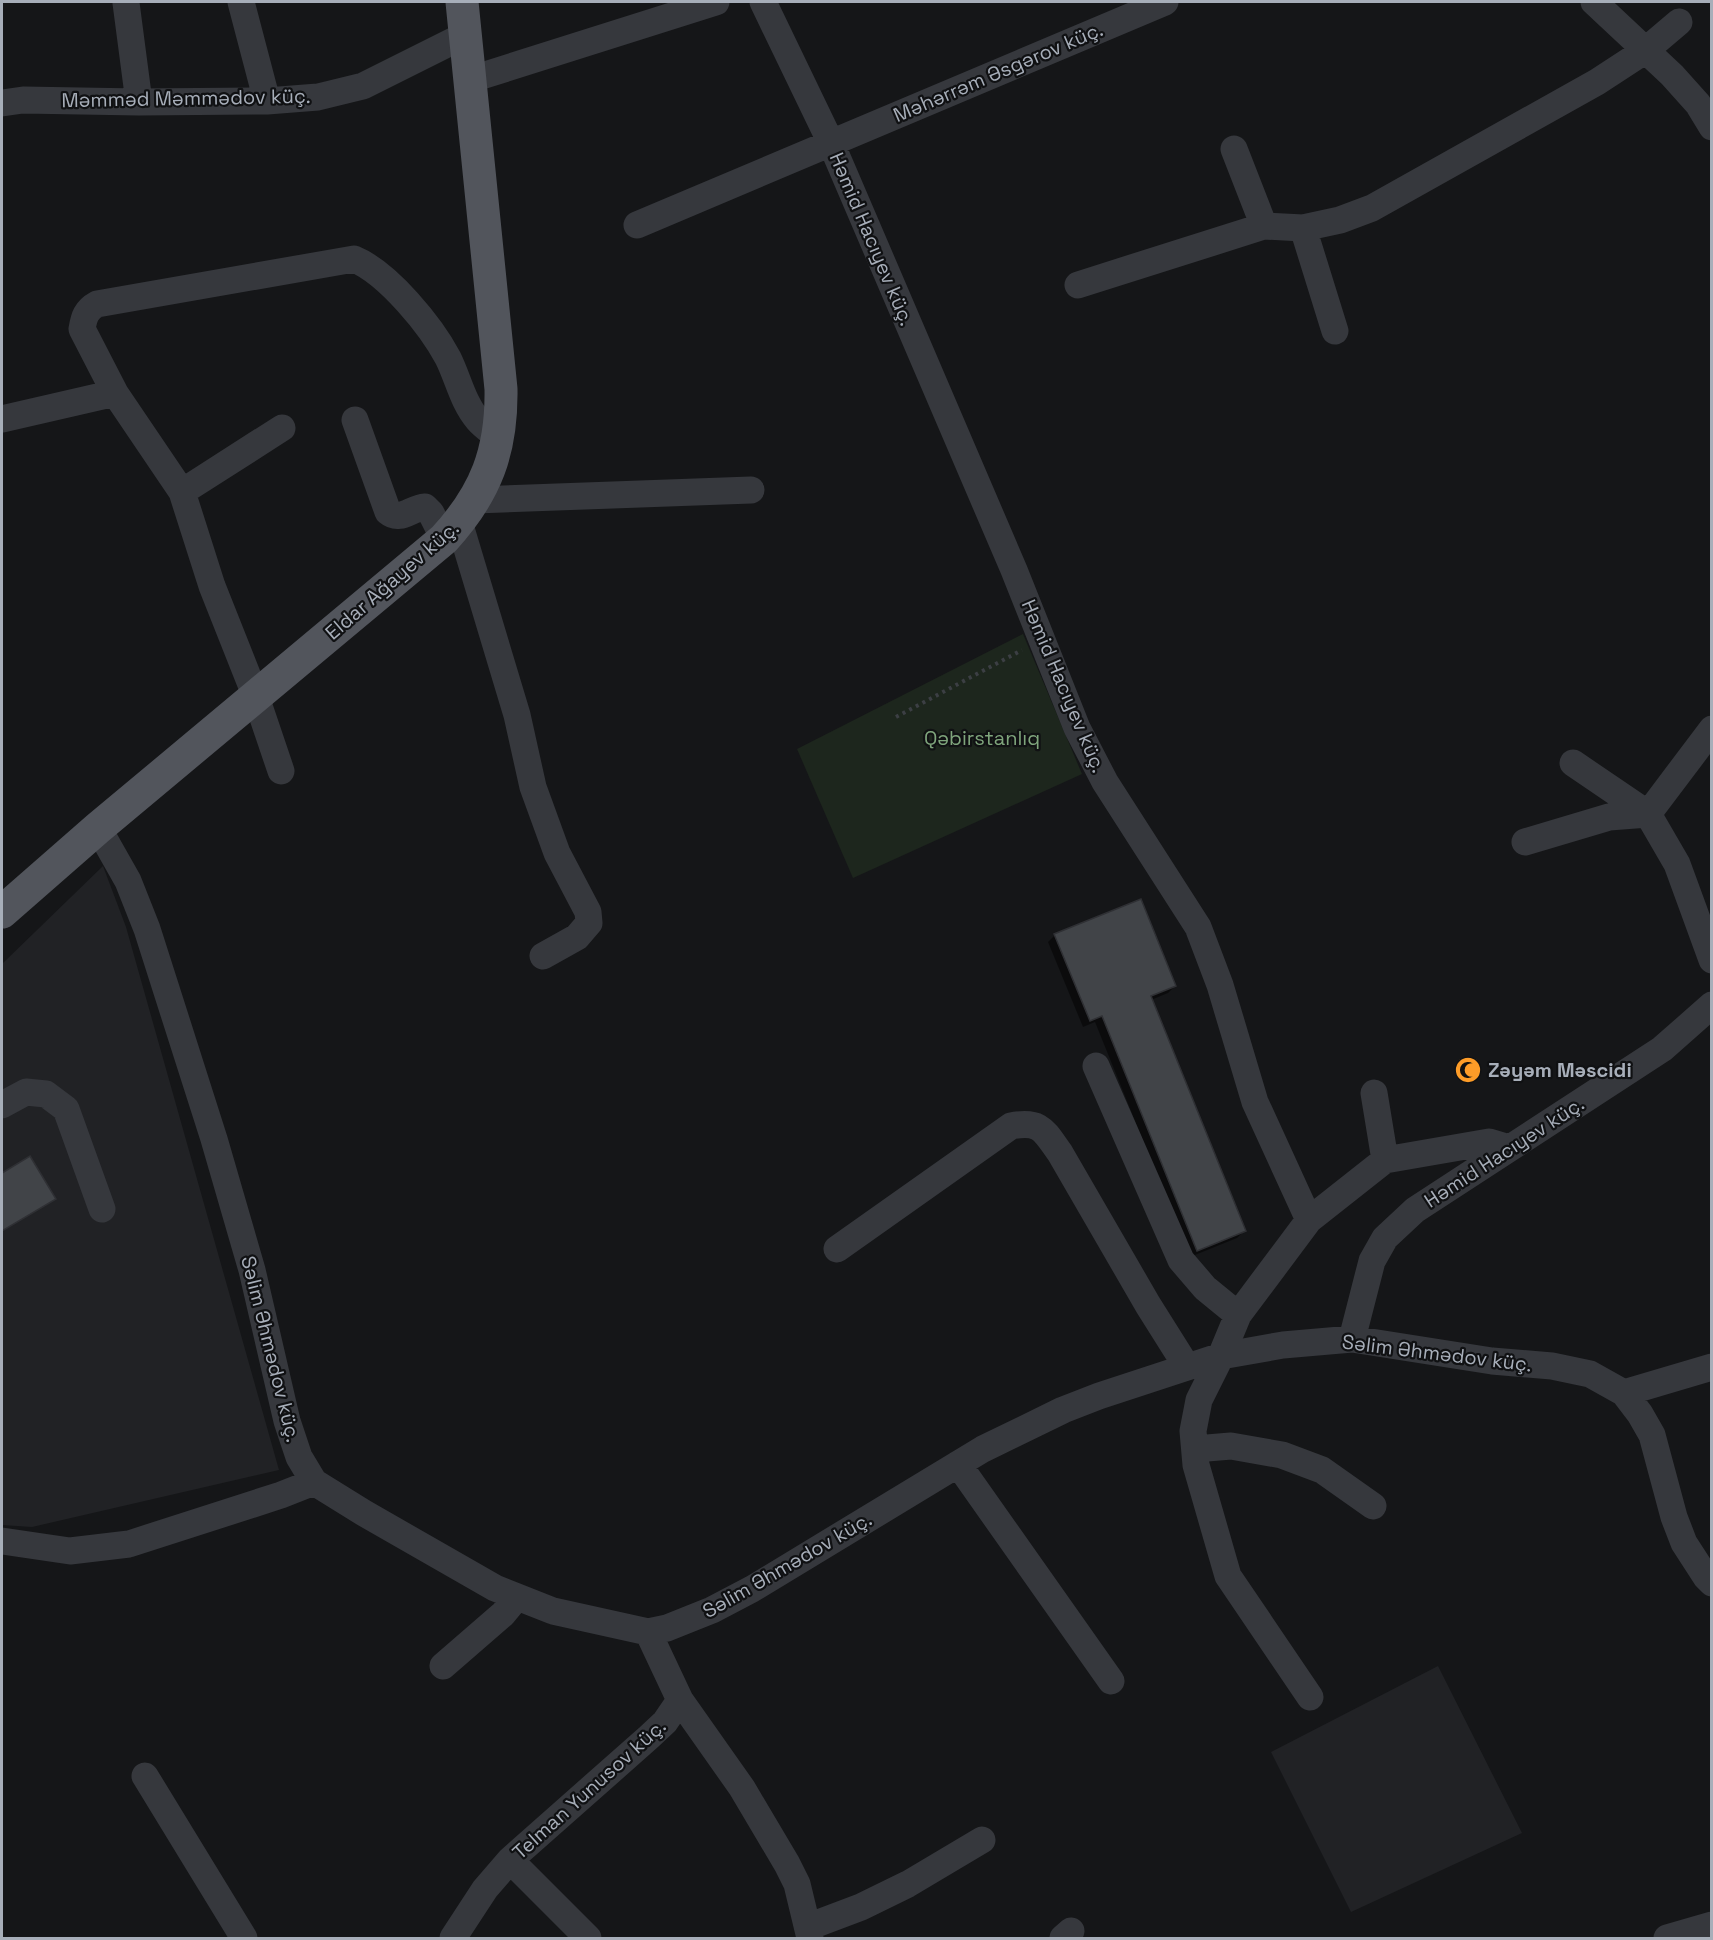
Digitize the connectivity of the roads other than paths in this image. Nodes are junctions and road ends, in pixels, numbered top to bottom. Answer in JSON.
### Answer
{"nodes":[{"id":1,"x":241,"y":2,"type":"edge"},
{"id":2,"x":462,"y":2,"type":"edge"},
{"id":3,"x":763,"y":2,"type":"edge"},
{"id":4,"x":1165,"y":2,"type":"edge"},
{"id":5,"x":1594,"y":2,"type":"edge"},
{"id":6,"x":126,"y":3,"type":"dead end"},
{"id":7,"x":708,"y":3,"type":"edge"},
{"id":8,"x":1679,"y":22,"type":"dead end"},
{"id":9,"x":465,"y":35,"type":"junction"},
{"id":10,"x":1646,"y":50,"type":"junction"},
{"id":11,"x":469,"y":80,"type":"junction"},
{"id":12,"x":267,"y":101,"type":"junction"},
{"id":13,"x":139,"y":102,"type":"junction"},
{"id":14,"x":2,"y":103,"type":"edge"},
{"id":15,"x":1712,"y":127,"type":"edge"},
{"id":16,"x":831,"y":143,"type":"junction"},
{"id":17,"x":1234,"y":149,"type":"dead end"},
{"id":18,"x":637,"y":225,"type":"dead end"},
{"id":19,"x":1264,"y":226,"type":"junction"},
{"id":20,"x":1303,"y":228,"type":"junction"},
{"id":21,"x":1078,"y":285,"type":"dead end"},
{"id":22,"x":1335,"y":331,"type":"dead end"},
{"id":23,"x":115,"y":393,"type":"junction"},
{"id":24,"x":2,"y":419,"type":"edge"},
{"id":25,"x":355,"y":420,"type":"dead end"},
{"id":26,"x":282,"y":428,"type":"dead end"},
{"id":27,"x":499,"y":438,"type":"junction"},
{"id":28,"x":751,"y":490,"type":"dead end"},
{"id":29,"x":182,"y":492,"type":"junction"},
{"id":30,"x":459,"y":520,"type":"junction"},
{"id":31,"x":256,"y":697,"type":"junction"},
{"id":32,"x":1712,"y":729,"type":"edge"},
{"id":33,"x":1573,"y":763,"type":"dead end"},
{"id":34,"x":281,"y":771,"type":"dead end"},
{"id":35,"x":1648,"y":814,"type":"junction"},
{"id":36,"x":98,"y":828,"type":"junction"},
{"id":37,"x":1524,"y":842,"type":"dead end"},
{"id":38,"x":2,"y":912,"type":"edge"},
{"id":39,"x":543,"y":956,"type":"dead end"},
{"id":40,"x":1712,"y":960,"type":"edge"},
{"id":41,"x":1712,"y":1005,"type":"edge"},
{"id":42,"x":1096,"y":1066,"type":"dead end"},
{"id":43,"x":1374,"y":1093,"type":"dead end"},
{"id":44,"x":2,"y":1105,"type":"edge"},
{"id":45,"x":1509,"y":1148,"type":"junction"},
{"id":46,"x":1385,"y":1160,"type":"junction"},
{"id":47,"x":102,"y":1209,"type":"dead end"},
{"id":48,"x":1309,"y":1220,"type":"junction"},
{"id":49,"x":837,"y":1249,"type":"dead end"},
{"id":50,"x":1238,"y":1315,"type":"junction"},
{"id":51,"x":1352,"y":1339,"type":"junction"},
{"id":52,"x":1221,"y":1356,"type":"junction"},
{"id":53,"x":1187,"y":1367,"type":"junction"},
{"id":54,"x":1712,"y":1367,"type":"edge"},
{"id":55,"x":1624,"y":1393,"type":"junction"},
{"id":56,"x":1195,"y":1449,"type":"junction"},
{"id":57,"x":958,"y":1464,"type":"junction"},
{"id":58,"x":314,"y":1482,"type":"junction"},
{"id":59,"x":1373,"y":1506,"type":"dead end"},
{"id":60,"x":2,"y":1541,"type":"edge"},
{"id":61,"x":1712,"y":1583,"type":"edge"},
{"id":62,"x":517,"y":1597,"type":"junction"},
{"id":63,"x":648,"y":1632,"type":"junction"},
{"id":64,"x":443,"y":1666,"type":"dead end"},
{"id":65,"x":1111,"y":1681,"type":"dead end"},
{"id":66,"x":1310,"y":1697,"type":"dead end"},
{"id":67,"x":680,"y":1700,"type":"junction"},
{"id":68,"x":145,"y":1776,"type":"dead end"},
{"id":69,"x":982,"y":1840,"type":"dead end"},
{"id":70,"x":510,"y":1860,"type":"junction"},
{"id":71,"x":1712,"y":1925,"type":"edge"},
{"id":72,"x":809,"y":1933,"type":"edge"},
{"id":73,"x":244,"y":1938,"type":"edge"},
{"id":74,"x":453,"y":1938,"type":"edge"},
{"id":75,"x":588,"y":1938,"type":"edge"},
{"id":76,"x":1667,"y":1938,"type":"edge"}],
"edges":[{"from":1,"to":12,"type":"street"},
{"from":2,"to":9,"type":"main road","name":"Eldar Ağayev küç."},
{"from":3,"to":16,"type":"street","name":"Həmid Hacıyev küç."},
{"from":4,"to":16,"type":"street","name":"Məhərrəm Əsgərov küç."},
{"from":5,"to":10,"type":"street"},
{"from":6,"to":13,"type":"street"},
{"from":7,"to":11,"type":"street"},
{"from":8,"to":10,"type":"street"},
{"from":9,"to":11,"type":"main road","name":"Eldar Ağayev küç."},
{"from":9,"to":12,"type":"street","name":"Məmməd Məmmədov küç."},
{"from":10,"to":15,"type":"street"},
{"from":10,"to":20,"type":"street"},
{"from":11,"to":27,"type":"main road","name":"Eldar Ağayev küç."},
{"from":12,"to":13,"type":"street","name":"Məmməd Məmmədov küç."},
{"from":13,"to":14,"type":"street","name":"Məmməd Məmmədov küç."},
{"from":16,"to":18,"type":"street","name":"Məhərrəm Əsgərov küç."},
{"from":16,"to":48,"type":"street","name":"Həmid Hacıyev küç."},
{"from":17,"to":19,"type":"street"},
{"from":19,"to":20,"type":"street"},
{"from":19,"to":21,"type":"street"},
{"from":20,"to":22,"type":"street"},
{"from":23,"to":24,"type":"street"},
{"from":23,"to":27,"type":"street"},
{"from":23,"to":29,"type":"street"},
{"from":25,"to":30,"type":"street"},
{"from":26,"to":29,"type":"street"},
{"from":27,"to":30,"type":"main road","name":"Eldar Ağayev küç."},
{"from":28,"to":30,"type":"street"},
{"from":29,"to":31,"type":"street"},
{"from":30,"to":31,"type":"main road","name":"Eldar Ağayev küç."},
{"from":30,"to":39,"type":"street"},
{"from":31,"to":34,"type":"street"},
{"from":31,"to":36,"type":"main road","name":"Eldar Ağayev küç."},
{"from":32,"to":35,"type":"street"},
{"from":33,"to":35,"type":"street"},
{"from":35,"to":37,"type":"street"},
{"from":35,"to":40,"type":"street"},
{"from":36,"to":38,"type":"main road","name":"Eldar Ağayev küç."},
{"from":36,"to":58,"type":"street","name":"Səlim Əhmədov küç."},
{"from":41,"to":45,"type":"street","name":"Həmid Hacıyev küç."},
{"from":42,"to":50,"type":"street"},
{"from":43,"to":46,"type":"street"},
{"from":44,"to":47,"type":"street"},
{"from":45,"to":46,"type":"street"},
{"from":45,"to":51,"type":"street","name":"Həmid Hacıyev küç."},
{"from":46,"to":48,"type":"street"},
{"from":48,"to":50,"type":"street"},
{"from":49,"to":53,"type":"street"},
{"from":50,"to":52,"type":"street"},
{"from":51,"to":52,"type":"street","name":"Səlim Əhmədov küç."},
{"from":51,"to":55,"type":"street","name":"Səlim Əhmədov küç."},
{"from":52,"to":53,"type":"street","name":"Səlim Əhmədov küç."},
{"from":52,"to":56,"type":"street"},
{"from":53,"to":57,"type":"street","name":"Səlim Əhmədov küç."},
{"from":54,"to":55,"type":"street"},
{"from":55,"to":61,"type":"street","name":"Səlim Əhmədov küç."},
{"from":56,"to":59,"type":"street"},
{"from":56,"to":66,"type":"street"},
{"from":57,"to":63,"type":"street","name":"Səlim Əhmədov küç."},
{"from":57,"to":65,"type":"street"},
{"from":58,"to":60,"type":"street"},
{"from":58,"to":62,"type":"street","name":"Səlim Əhmədov küç."},
{"from":62,"to":63,"type":"street","name":"Səlim Əhmədov küç."},
{"from":62,"to":64,"type":"street"},
{"from":63,"to":67,"type":"street","name":"Telman Yunusov küç."},
{"from":67,"to":70,"type":"street","name":"Telman Yunusov küç."},
{"from":67,"to":72,"type":"street"},
{"from":68,"to":73,"type":"street"},
{"from":69,"to":72,"type":"street"},
{"from":70,"to":74,"type":"street","name":"Telman Yunusov küç."},
{"from":70,"to":75,"type":"street"},
{"from":71,"to":76,"type":"street"}]}
